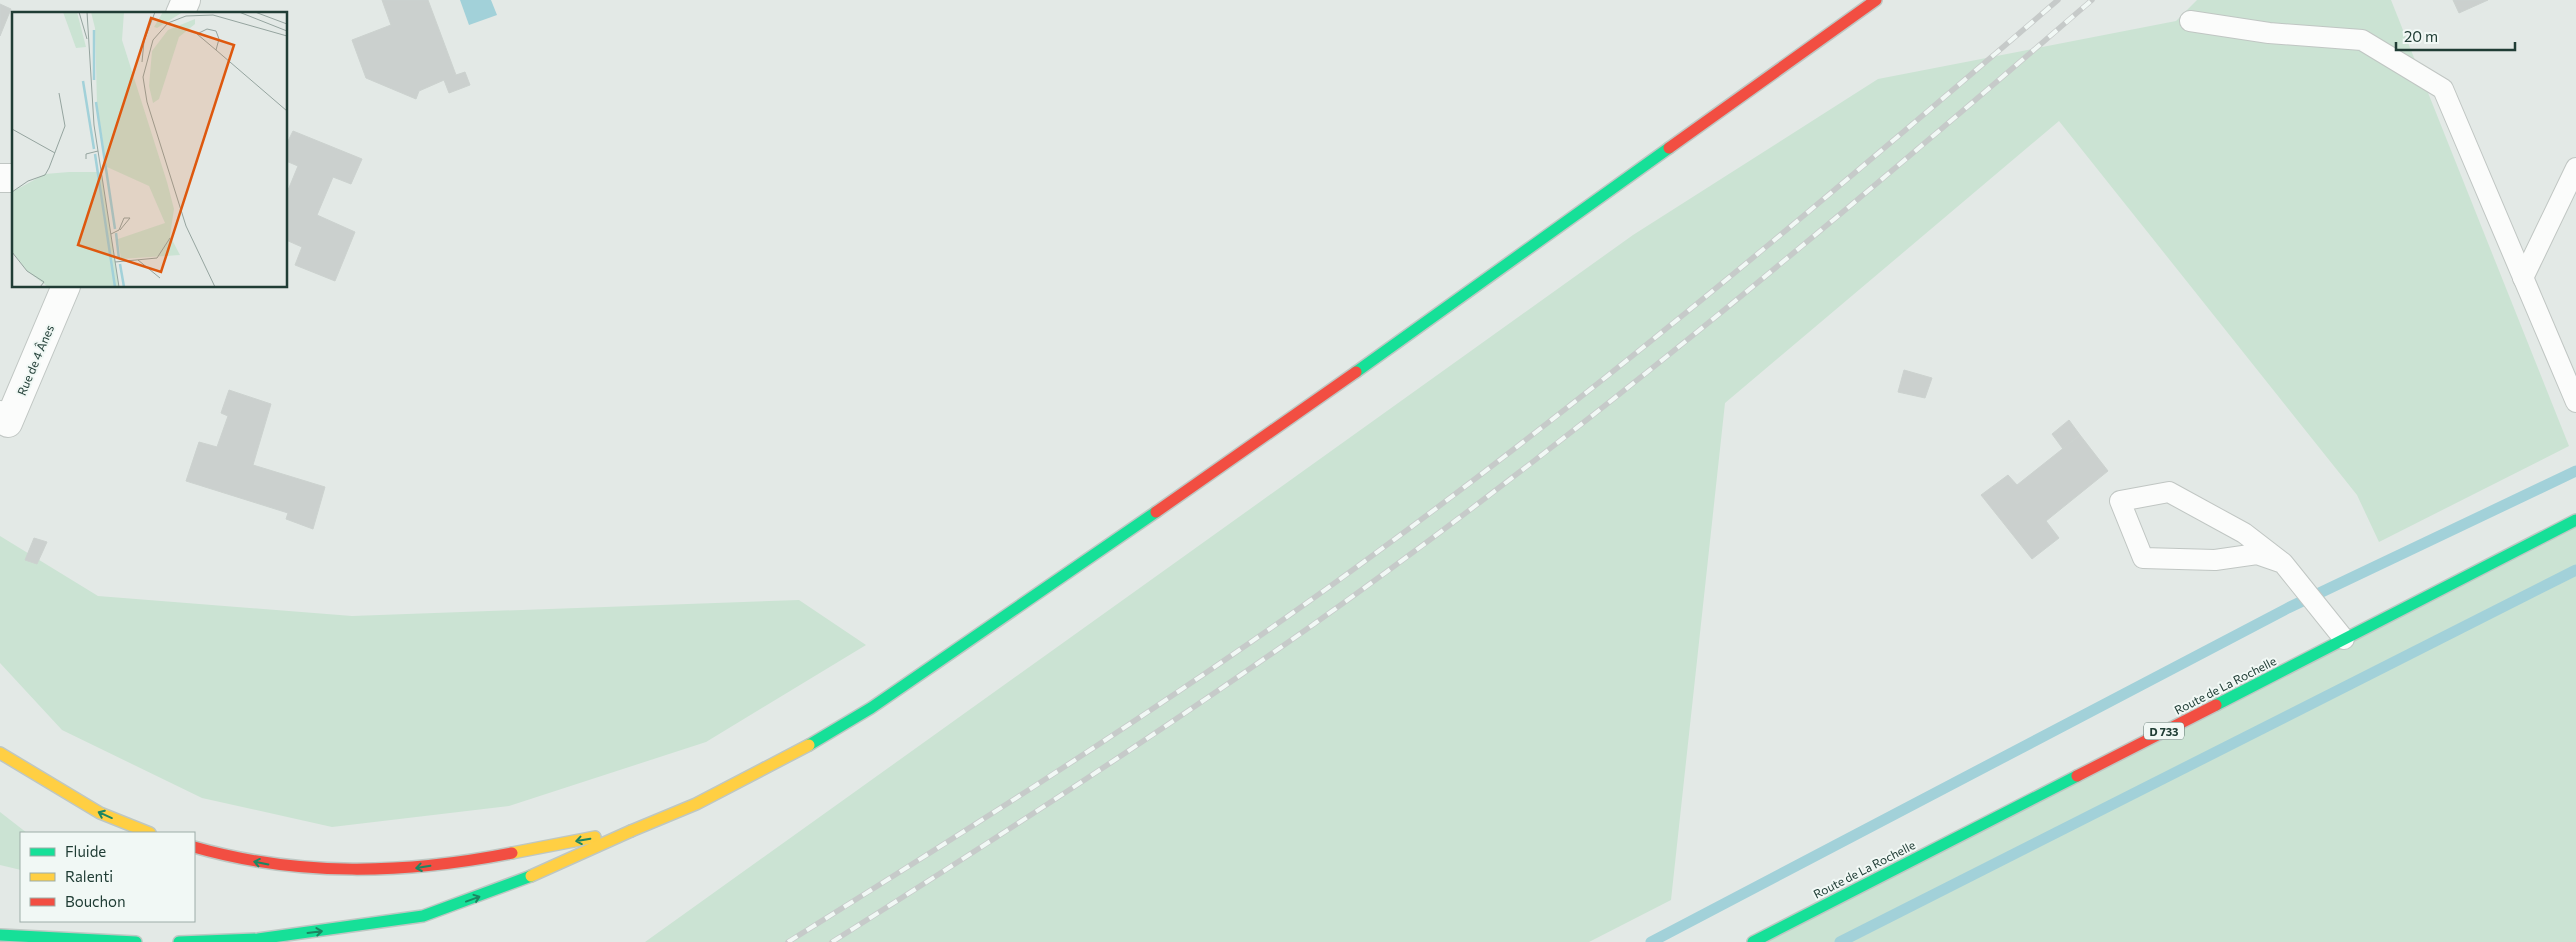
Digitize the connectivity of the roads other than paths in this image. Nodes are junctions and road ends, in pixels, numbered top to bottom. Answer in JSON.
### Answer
{"nodes":[{"id":1,"x":186,"y":0,"type":"edge"},
{"id":2,"x":1876,"y":0,"type":"edge"},
{"id":3,"x":181,"y":12,"type":"edge"},
{"id":4,"x":2190,"y":21,"type":"dead end"},
{"id":5,"x":2576,"y":168,"type":"edge"},
{"id":6,"x":2523,"y":278,"type":"junction"},
{"id":7,"x":65,"y":288,"type":"edge"},
{"id":8,"x":2576,"y":402,"type":"edge"},
{"id":9,"x":0,"y":415,"type":"edge"},
{"id":10,"x":2576,"y":520,"type":"edge"},
{"id":11,"x":2283,"y":563,"type":"junction"},
{"id":12,"x":2344,"y":639,"type":"junction"},
{"id":13,"x":0,"y":753,"type":"edge"},
{"id":14,"x":631,"y":831,"type":"junction"},
{"id":15,"x":148,"y":832,"type":"edge"},
{"id":16,"x":195,"y":847,"type":"edge"},
{"id":17,"x":0,"y":934,"type":"edge"},
{"id":18,"x":136,"y":942,"type":"edge"},
{"id":19,"x":179,"y":942,"type":"edge"},
{"id":20,"x":1753,"y":942,"type":"edge"}],
"edges":[{"from":1,"to":3,"type":"street"},
{"from":2,"to":14,"type":"main road"},
{"from":4,"to":6,"type":"lane"},
{"from":5,"to":6,"type":"lane"},
{"from":6,"to":8,"type":"lane"},
{"from":7,"to":9,"type":"street","name":"Rue de 4 Ânes"},
{"from":10,"to":12,"type":"main road","name":"Route de La Rochelle","number":"D 733"},
{"from":11,"to":11,"type":"lane"},
{"from":11,"to":12,"type":"lane"},
{"from":12,"to":20,"type":"main road","name":"Route de La Rochelle","number":"D 733"},
{"from":15,"to":13,"type":"main road","one_way":true},
{"from":14,"to":16,"type":"main road","one_way":true},
{"from":19,"to":14,"type":"main road","one_way":true},
{"from":17,"to":18,"type":"main road"}]}
